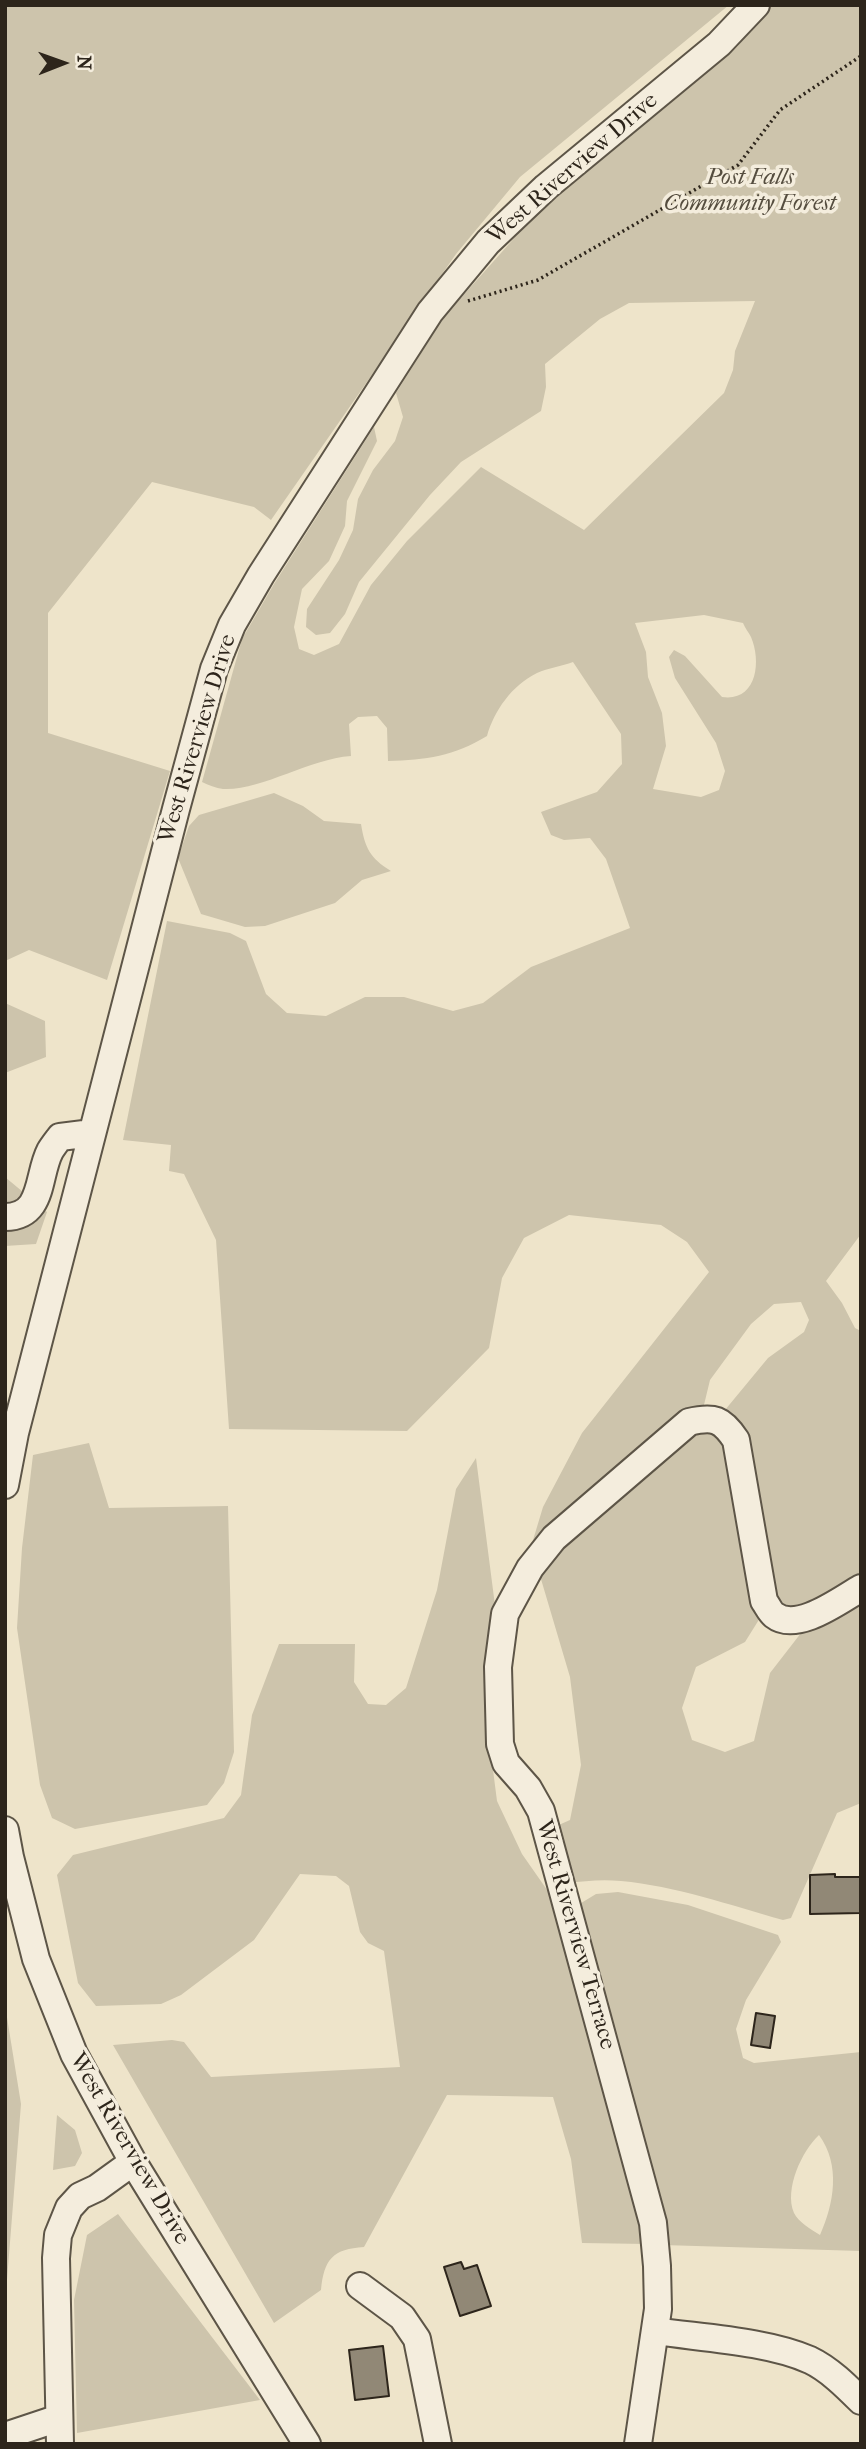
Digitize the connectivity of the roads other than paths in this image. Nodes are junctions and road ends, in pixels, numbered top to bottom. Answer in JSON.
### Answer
{"nodes":[{"id":1,"x":756,"y":5,"type":"edge"},
{"id":2,"x":92,"y":1133,"type":"junction"},
{"id":3,"x":5,"y":1217,"type":"edge"},
{"id":4,"x":5,"y":1485,"type":"edge"},
{"id":5,"x":861,"y":1588,"type":"edge"},
{"id":6,"x":5,"y":1830,"type":"edge"},
{"id":7,"x":7,"y":1858,"type":"edge"},
{"id":8,"x":133,"y":2162,"type":"junction"},
{"id":9,"x":360,"y":2286,"type":"dead end"},
{"id":10,"x":655,"y":2331,"type":"junction"},
{"id":11,"x":861,"y":2401,"type":"edge"},
{"id":12,"x":59,"y":2431,"type":"edge"},
{"id":13,"x":5,"y":2436,"type":"edge"},
{"id":14,"x":307,"y":2444,"type":"edge"},
{"id":15,"x":438,"y":2444,"type":"edge"},
{"id":16,"x":638,"y":2444,"type":"edge"}],
"edges":[{"from":1,"to":2,"type":"street","name":"West Riverview Drive"},
{"from":2,"to":3,"type":"street"},
{"from":2,"to":4,"type":"street","name":"West Riverview Drive"},
{"from":5,"to":10,"type":"street","name":"West Riverview Terrace"},
{"from":6,"to":7,"type":"street","name":"West Riverview Drive"},
{"from":7,"to":8,"type":"street","name":"West Riverview Drive"},
{"from":8,"to":12,"type":"street"},
{"from":8,"to":14,"type":"street","name":"West Riverview Drive"},
{"from":9,"to":15,"type":"street"},
{"from":10,"to":11,"type":"street"},
{"from":10,"to":16,"type":"street","name":"West Riverview Terrace"},
{"from":12,"to":13,"type":"street"}]}
